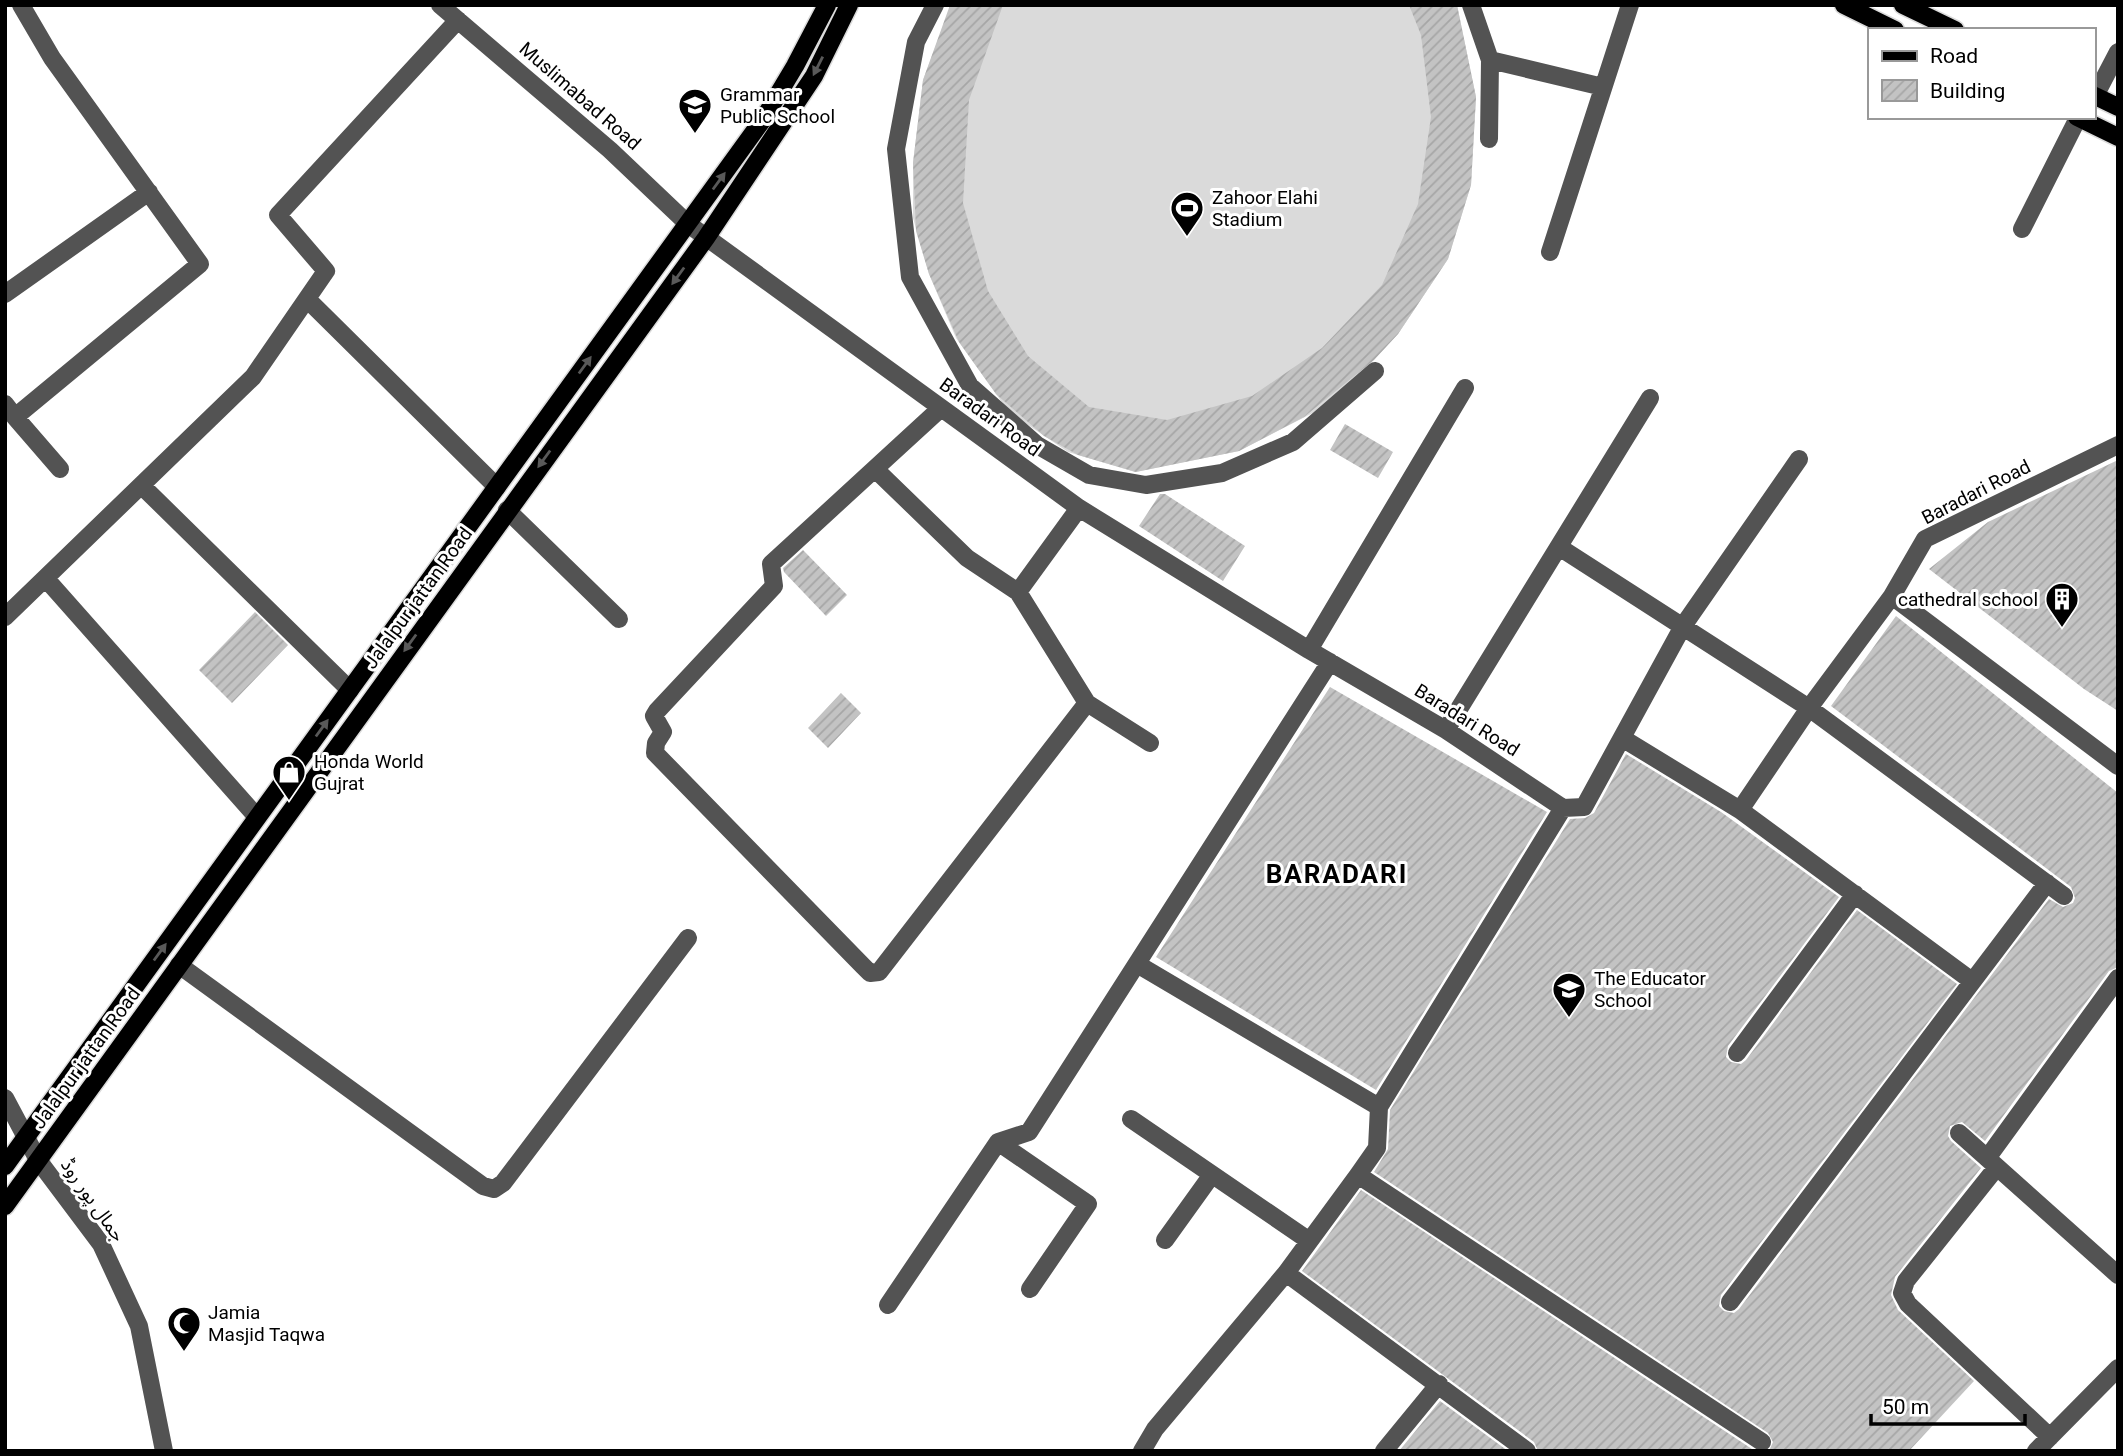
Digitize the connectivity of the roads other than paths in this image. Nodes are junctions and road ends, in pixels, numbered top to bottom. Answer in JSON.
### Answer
{"nodes":[{"id":1,"x":20,"y":5,"type":"edge"},
{"id":2,"x":440,"y":5,"type":"edge"},
{"id":3,"x":827,"y":5,"type":"edge"},
{"id":4,"x":849,"y":5,"type":"edge"},
{"id":5,"x":935,"y":5,"type":"edge"},
{"id":6,"x":1471,"y":5,"type":"edge"},
{"id":7,"x":1630,"y":5,"type":"edge"},
{"id":8,"x":1844,"y":5,"type":"edge"},
{"id":9,"x":1903,"y":5,"type":"edge"},
{"id":10,"x":458,"y":20,"type":"junction"},
{"id":11,"x":1891,"y":28,"type":"edge"},
{"id":12,"x":1951,"y":28,"type":"edge"},
{"id":13,"x":2118,"y":52,"type":"edge"},
{"id":14,"x":1490,"y":60,"type":"junction"},
{"id":15,"x":1603,"y":87,"type":"junction"},
{"id":16,"x":2095,"y":93,"type":"edge"},
{"id":17,"x":2095,"y":96,"type":"edge"},
{"id":18,"x":2118,"y":107,"type":"edge"},
{"id":19,"x":2076,"y":119,"type":"edge"},
{"id":20,"x":2081,"y":119,"type":"edge"},
{"id":21,"x":2118,"y":137,"type":"edge"},
{"id":22,"x":1489,"y":139,"type":"dead end"},
{"id":23,"x":149,"y":192,"type":"junction"},
{"id":24,"x":688,"y":224,"type":"junction"},
{"id":25,"x":2022,"y":229,"type":"dead end"},
{"id":26,"x":706,"y":238,"type":"junction"},
{"id":27,"x":1550,"y":252,"type":"dead end"},
{"id":28,"x":5,"y":294,"type":"edge"},
{"id":29,"x":307,"y":299,"type":"junction"},
{"id":30,"x":1375,"y":371,"type":"dead end"},
{"id":31,"x":1465,"y":387,"type":"dead end"},
{"id":32,"x":1650,"y":398,"type":"dead end"},
{"id":33,"x":942,"y":408,"type":"junction"},
{"id":34,"x":10,"y":410,"type":"edge"},
{"id":35,"x":2118,"y":445,"type":"edge"},
{"id":36,"x":1799,"y":459,"type":"dead end"},
{"id":37,"x":60,"y":469,"type":"dead end"},
{"id":38,"x":875,"y":469,"type":"junction"},
{"id":39,"x":142,"y":486,"type":"junction"},
{"id":40,"x":497,"y":487,"type":"junction"},
{"id":41,"x":1079,"y":508,"type":"junction"},
{"id":42,"x":507,"y":510,"type":"junction"},
{"id":43,"x":1559,"y":547,"type":"junction"},
{"id":44,"x":47,"y":580,"type":"junction"},
{"id":45,"x":1018,"y":592,"type":"junction"},
{"id":46,"x":1892,"y":596,"type":"junction"},
{"id":47,"x":417,"y":597,"type":"junction"},
{"id":48,"x":433,"y":612,"type":"junction"},
{"id":49,"x":5,"y":617,"type":"edge"},
{"id":50,"x":619,"y":619,"type":"dead end"},
{"id":51,"x":1683,"y":626,"type":"junction"},
{"id":52,"x":1309,"y":650,"type":"junction"},
{"id":53,"x":1330,"y":662,"type":"junction"},
{"id":54,"x":351,"y":690,"type":"junction"},
{"id":55,"x":1087,"y":703,"type":"junction"},
{"id":56,"x":1809,"y":708,"type":"junction"},
{"id":57,"x":1446,"y":730,"type":"junction"},
{"id":58,"x":1622,"y":738,"type":"junction"},
{"id":59,"x":1150,"y":743,"type":"dead end"},
{"id":60,"x":2118,"y":766,"type":"edge"},
{"id":61,"x":1563,"y":808,"type":"junction"},
{"id":62,"x":1740,"y":810,"type":"junction"},
{"id":63,"x":257,"y":817,"type":"junction"},
{"id":64,"x":2047,"y":883,"type":"junction"},
{"id":65,"x":1855,"y":894,"type":"junction"},
{"id":66,"x":2064,"y":895,"type":"dead end"},
{"id":67,"x":688,"y":938,"type":"dead end"},
{"id":68,"x":1137,"y":964,"type":"junction"},
{"id":69,"x":179,"y":965,"type":"junction"},
{"id":70,"x":2118,"y":978,"type":"edge"},
{"id":71,"x":1972,"y":981,"type":"junction"},
{"id":72,"x":1737,"y":1053,"type":"dead end"},
{"id":73,"x":5,"y":1098,"type":"edge"},
{"id":74,"x":1379,"y":1107,"type":"junction"},
{"id":75,"x":1131,"y":1119,"type":"dead end"},
{"id":76,"x":1959,"y":1133,"type":"dead end"},
{"id":77,"x":25,"y":1138,"type":"junction"},
{"id":78,"x":998,"y":1142,"type":"junction"},
{"id":79,"x":38,"y":1160,"type":"junction"},
{"id":80,"x":1992,"y":1162,"type":"junction"},
{"id":81,"x":5,"y":1166,"type":"edge"},
{"id":82,"x":1358,"y":1175,"type":"junction"},
{"id":83,"x":1211,"y":1176,"type":"junction"},
{"id":84,"x":5,"y":1206,"type":"edge"},
{"id":85,"x":1165,"y":1240,"type":"dead end"},
{"id":86,"x":1308,"y":1240,"type":"junction"},
{"id":87,"x":1286,"y":1273,"type":"junction"},
{"id":88,"x":2118,"y":1275,"type":"edge"},
{"id":89,"x":1030,"y":1289,"type":"dead end"},
{"id":90,"x":1730,"y":1302,"type":"dead end"},
{"id":91,"x":888,"y":1305,"type":"dead end"},
{"id":92,"x":2118,"y":1368,"type":"edge"},
{"id":93,"x":1439,"y":1384,"type":"junction"},
{"id":94,"x":2050,"y":1437,"type":"junction"},
{"id":95,"x":1762,"y":1442,"type":"dead end"},
{"id":96,"x":164,"y":1451,"type":"edge"},
{"id":97,"x":1142,"y":1451,"type":"edge"},
{"id":98,"x":1384,"y":1451,"type":"edge"},
{"id":99,"x":1527,"y":1451,"type":"edge"},
{"id":100,"x":2036,"y":1451,"type":"edge"}],
"edges":[{"from":1,"to":23,"type":"street"},
{"from":2,"to":10,"type":"street","name":"Muslimabad Road"},
{"from":24,"to":3,"type":"main road","name":"Jalalpur jattan Road","one_way":true},
{"from":4,"to":26,"type":"main road","name":"Jalalpur jattan Road","one_way":true},
{"from":5,"to":30,"type":"street"},
{"from":6,"to":14,"type":"street"},
{"from":7,"to":15,"type":"street"},
{"from":8,"to":11,"type":"main road"},
{"from":9,"to":12,"type":"main road"},
{"from":10,"to":24,"type":"street","name":"Muslimabad Road"},
{"from":10,"to":29,"type":"street"},
{"from":13,"to":16,"type":"street"},
{"from":14,"to":15,"type":"street"},
{"from":14,"to":22,"type":"street"},
{"from":15,"to":27,"type":"street"},
{"from":17,"to":18,"type":"main road"},
{"from":19,"to":25,"type":"street"},
{"from":20,"to":21,"type":"main road"},
{"from":23,"to":28,"type":"street"},
{"from":23,"to":34,"type":"street"},
{"from":24,"to":26,"type":"street","name":"Baradari Road"},
{"from":40,"to":24,"type":"main road","name":"Jalalpur jattan Road","one_way":true},
{"from":26,"to":33,"type":"street","name":"Baradari Road"},
{"from":26,"to":42,"type":"main road","name":"Jalalpur jattan Road","one_way":true},
{"from":29,"to":39,"type":"street"},
{"from":29,"to":40,"type":"street"},
{"from":31,"to":52,"type":"street"},
{"from":32,"to":43,"type":"street"},
{"from":33,"to":38,"type":"street"},
{"from":33,"to":41,"type":"street","name":"Baradari Road"},
{"from":34,"to":37,"type":"street"},
{"from":35,"to":46,"type":"street","name":"Baradari Road"},
{"from":36,"to":51,"type":"street"},
{"from":38,"to":45,"type":"street"},
{"from":38,"to":55,"type":"street"},
{"from":39,"to":44,"type":"street"},
{"from":39,"to":54,"type":"street"},
{"from":40,"to":47,"type":"main road","name":"Jalalpur jattan Road"},
{"from":41,"to":45,"type":"street"},
{"from":41,"to":52,"type":"street","name":"Baradari Road"},
{"from":42,"to":48,"type":"main road","name":"Jalalpur jattan Road"},
{"from":42,"to":50,"type":"street"},
{"from":43,"to":51,"type":"street"},
{"from":43,"to":57,"type":"street"},
{"from":44,"to":49,"type":"street"},
{"from":44,"to":63,"type":"street"},
{"from":45,"to":55,"type":"street"},
{"from":46,"to":56,"type":"street","name":"Baradari Road"},
{"from":46,"to":60,"type":"street"},
{"from":47,"to":48,"type":"main road"},
{"from":47,"to":54,"type":"main road","name":"Jalalpur jattan Road"},
{"from":48,"to":69,"type":"main road","name":"Jalalpur jattan Road","one_way":true},
{"from":51,"to":56,"type":"street"},
{"from":51,"to":58,"type":"street"},
{"from":52,"to":53,"type":"street","name":"Baradari Road"},
{"from":53,"to":57,"type":"street","name":"Baradari Road"},
{"from":53,"to":68,"type":"street"},
{"from":63,"to":54,"type":"main road","name":"Jalalpur jattan Road","one_way":true},
{"from":55,"to":59,"type":"street"},
{"from":56,"to":62,"type":"street","name":"Baradari Road"},
{"from":56,"to":64,"type":"street"},
{"from":57,"to":61,"type":"street","name":"Baradari Road"},
{"from":58,"to":61,"type":"street"},
{"from":58,"to":62,"type":"street"},
{"from":61,"to":74,"type":"street"},
{"from":62,"to":65,"type":"street"},
{"from":77,"to":63,"type":"main road","name":"Jalalpur jattan Road","one_way":true},
{"from":64,"to":66,"type":"street"},
{"from":64,"to":71,"type":"street"},
{"from":65,"to":71,"type":"street"},
{"from":65,"to":72,"type":"street"},
{"from":67,"to":69,"type":"street"},
{"from":68,"to":74,"type":"street"},
{"from":68,"to":78,"type":"street"},
{"from":69,"to":79,"type":"main road","name":"Jalalpur jattan Road"},
{"from":70,"to":80,"type":"street"},
{"from":71,"to":90,"type":"street"},
{"from":73,"to":77,"type":"street","name":"جمال پور روڈ"},
{"from":74,"to":82,"type":"street"},
{"from":75,"to":83,"type":"street"},
{"from":76,"to":80,"type":"street"},
{"from":77,"to":79,"type":"street","name":"جمال پور روڈ"},
{"from":77,"to":81,"type":"main road","name":"Jalalpur jattan Road"},
{"from":78,"to":89,"type":"street"},
{"from":78,"to":91,"type":"street"},
{"from":79,"to":84,"type":"main road","name":"Jalalpur jattan Road"},
{"from":79,"to":96,"type":"street","name":"جمال پور روڈ"},
{"from":80,"to":88,"type":"street"},
{"from":80,"to":94,"type":"street"},
{"from":82,"to":86,"type":"street"},
{"from":82,"to":95,"type":"street"},
{"from":83,"to":85,"type":"street"},
{"from":83,"to":86,"type":"street"},
{"from":86,"to":87,"type":"street"},
{"from":87,"to":93,"type":"street"},
{"from":87,"to":97,"type":"street"},
{"from":92,"to":94,"type":"street"},
{"from":93,"to":98,"type":"street"},
{"from":93,"to":99,"type":"street"},
{"from":94,"to":100,"type":"street"}]}
